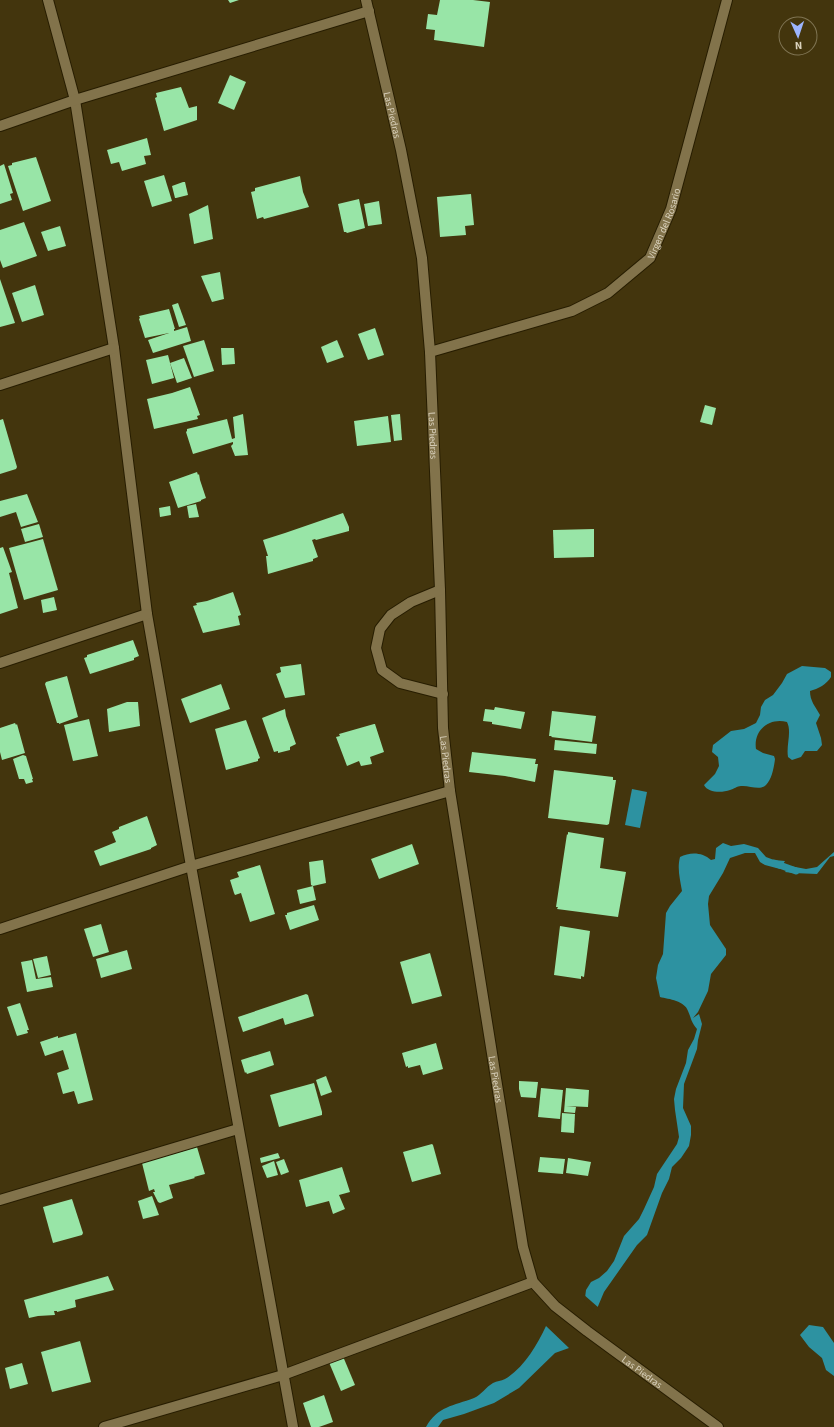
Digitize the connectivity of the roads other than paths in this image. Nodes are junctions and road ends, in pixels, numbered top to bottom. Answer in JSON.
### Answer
{"nodes":[{"id":1,"x":48,"y":0,"type":"edge"},
{"id":2,"x":366,"y":0,"type":"edge"},
{"id":3,"x":727,"y":0,"type":"edge"},
{"id":4,"x":368,"y":11,"type":"junction"},
{"id":5,"x":75,"y":100,"type":"junction"},
{"id":6,"x":0,"y":126,"type":"edge"},
{"id":7,"x":114,"y":348,"type":"junction"},
{"id":8,"x":430,"y":352,"type":"junction"},
{"id":9,"x":0,"y":385,"type":"edge"},
{"id":10,"x":440,"y":590,"type":"junction"},
{"id":11,"x":147,"y":614,"type":"junction"},
{"id":12,"x":0,"y":663,"type":"edge"},
{"id":13,"x":443,"y":694,"type":"junction"},
{"id":14,"x":450,"y":791,"type":"junction"},
{"id":15,"x":190,"y":866,"type":"junction"},
{"id":16,"x":0,"y":930,"type":"edge"},
{"id":17,"x":238,"y":1129,"type":"junction"},
{"id":18,"x":0,"y":1200,"type":"edge"},
{"id":19,"x":533,"y":1282,"type":"junction"},
{"id":20,"x":283,"y":1375,"type":"junction"},
{"id":21,"x":104,"y":1427,"type":"edge"},
{"id":22,"x":293,"y":1427,"type":"edge"},
{"id":23,"x":718,"y":1427,"type":"edge"}],
"edges":[{"from":1,"to":5,"type":"street"},
{"from":2,"to":4,"type":"street","name":"Las Piedras"},
{"from":3,"to":8,"type":"street","name":"Virgen del Rosario"},
{"from":4,"to":5,"type":"street"},
{"from":4,"to":8,"type":"street","name":"Las Piedras"},
{"from":5,"to":6,"type":"street"},
{"from":5,"to":7,"type":"street"},
{"from":7,"to":9,"type":"street"},
{"from":7,"to":11,"type":"street"},
{"from":8,"to":10,"type":"street","name":"Las Piedras"},
{"from":10,"to":13,"type":"street","name":"Las Piedras"},
{"from":10,"to":13,"type":"street"},
{"from":11,"to":12,"type":"street"},
{"from":11,"to":15,"type":"street"},
{"from":13,"to":14,"type":"street","name":"Las Piedras"},
{"from":14,"to":15,"type":"street"},
{"from":14,"to":19,"type":"street","name":"Las Piedras"},
{"from":15,"to":16,"type":"street"},
{"from":15,"to":17,"type":"street"},
{"from":17,"to":18,"type":"street"},
{"from":17,"to":20,"type":"street"},
{"from":19,"to":20,"type":"street"},
{"from":19,"to":23,"type":"street","name":"Las Piedras"},
{"from":20,"to":21,"type":"street"},
{"from":20,"to":22,"type":"street"}]}
